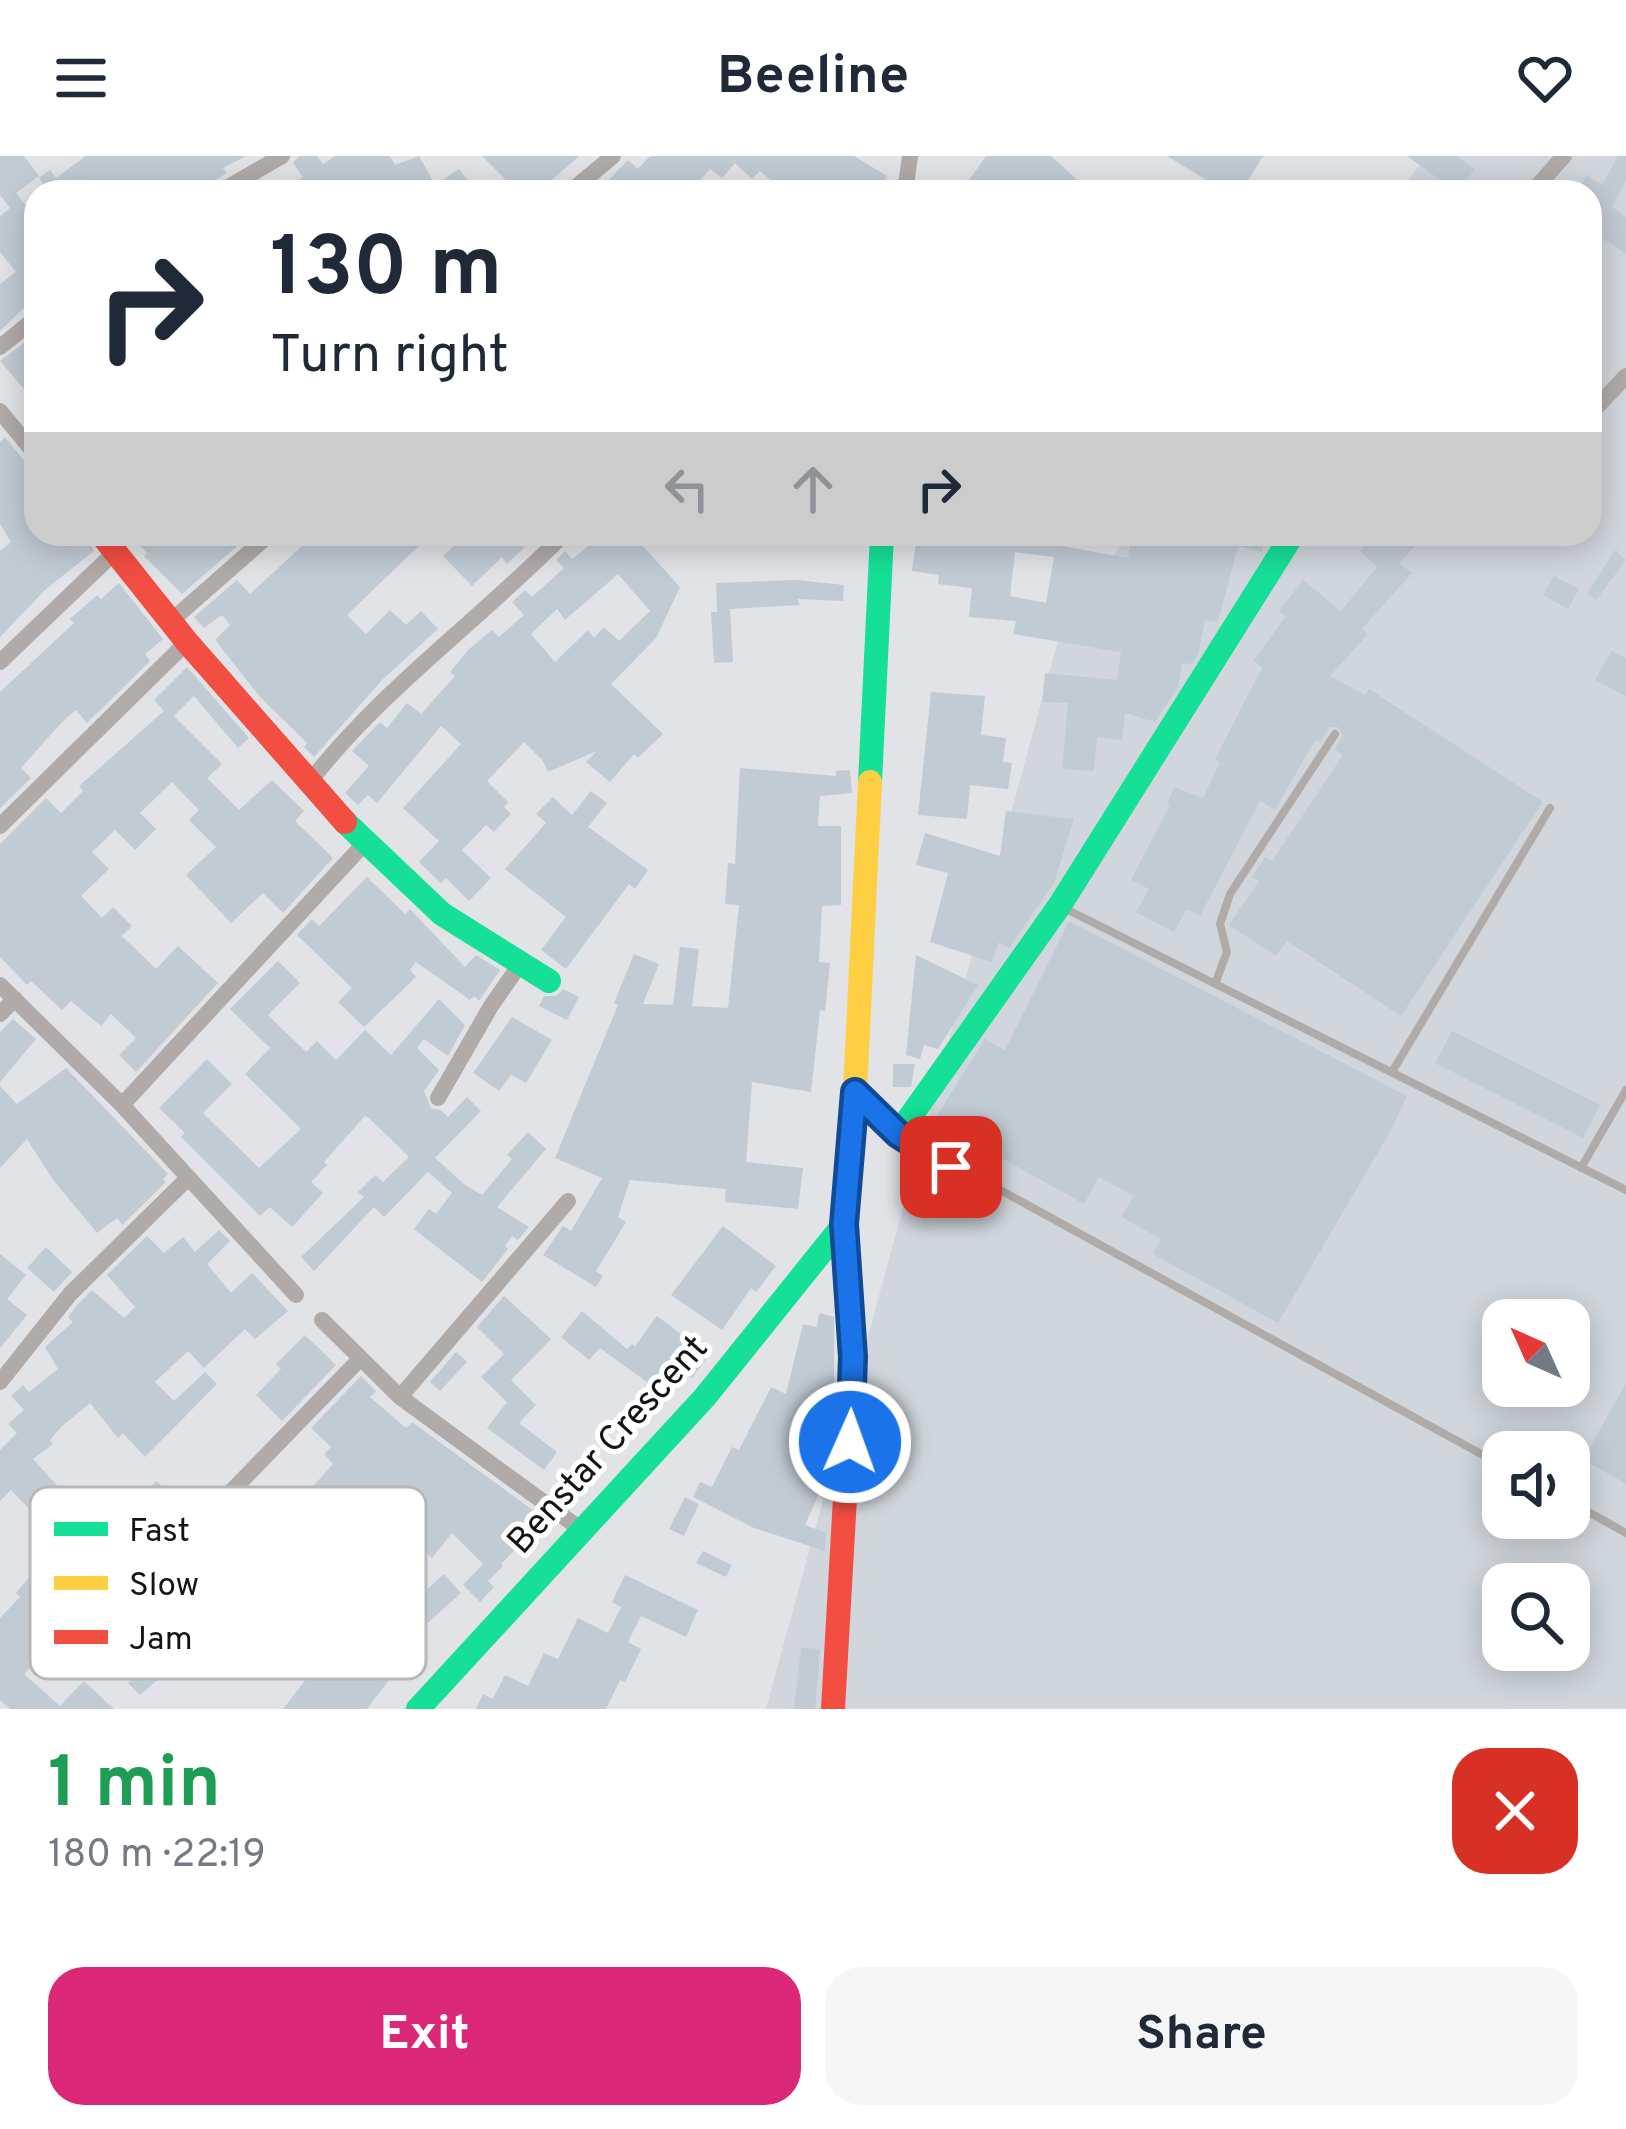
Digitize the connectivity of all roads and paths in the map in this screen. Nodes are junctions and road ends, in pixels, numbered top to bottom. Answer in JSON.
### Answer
{"nodes":[{"id":1,"x":282,"y":156,"type":"edge"},
{"id":2,"x":613,"y":156,"type":"edge"},
{"id":3,"x":1564,"y":156,"type":"edge"},
{"id":4,"x":241,"y":180,"type":"edge"},
{"id":5,"x":584,"y":180,"type":"edge"},
{"id":6,"x":1543,"y":180,"type":"edge"},
{"id":7,"x":24,"y":328,"type":"edge"},
{"id":8,"x":0,"y":347,"type":"edge"},
{"id":9,"x":1626,"y":376,"type":"edge"},
{"id":10,"x":1602,"y":401,"type":"edge"},
{"id":11,"x":0,"y":412,"type":"edge"},
{"id":12,"x":24,"y":441,"type":"edge"},
{"id":13,"x":105,"y":546,"type":"edge"},
{"id":14,"x":110,"y":546,"type":"edge"},
{"id":15,"x":256,"y":546,"type":"edge"},
{"id":16,"x":552,"y":546,"type":"edge"},
{"id":17,"x":882,"y":546,"type":"edge"},
{"id":18,"x":1284,"y":546,"type":"edge"},
{"id":19,"x":171,"y":621,"type":"junction"},
{"id":20,"x":187,"y":642,"type":"junction"},
{"id":21,"x":0,"y":662,"type":"edge"},
{"id":22,"x":1335,"y":734,"type":"dead end"},
{"id":23,"x":308,"y":784,"type":"junction"},
{"id":24,"x":1550,"y":808,"type":"dead end"},
{"id":25,"x":0,"y":826,"type":"edge"},
{"id":26,"x":364,"y":844,"type":"junction"},
{"id":27,"x":1060,"y":905,"type":"junction"},
{"id":28,"x":521,"y":963,"type":"junction"},
{"id":29,"x":549,"y":981,"type":"dead end"},
{"id":30,"x":1215,"y":984,"type":"junction"},
{"id":31,"x":0,"y":985,"type":"edge"},
{"id":32,"x":15,"y":999,"type":"junction"},
{"id":33,"x":0,"y":1014,"type":"edge"},
{"id":34,"x":1392,"y":1072,"type":"junction"},
{"id":35,"x":1626,"y":1090,"type":"edge"},
{"id":36,"x":855,"y":1092,"type":"junction"},
{"id":37,"x":438,"y":1098,"type":"dead end"},
{"id":38,"x":122,"y":1106,"type":"junction"},
{"id":39,"x":898,"y":1134,"type":"junction"},
{"id":40,"x":1581,"y":1168,"type":"junction"},
{"id":41,"x":187,"y":1179,"type":"junction"},
{"id":42,"x":1626,"y":1190,"type":"edge"},
{"id":43,"x":568,"y":1201,"type":"dead end"},
{"id":44,"x":844,"y":1224,"type":"junction"},
{"id":45,"x":296,"y":1295,"type":"dead end"},
{"id":46,"x":322,"y":1320,"type":"dead end"},
{"id":47,"x":359,"y":1360,"type":"junction"},
{"id":48,"x":0,"y":1382,"type":"edge"},
{"id":49,"x":400,"y":1397,"type":"junction"},
{"id":50,"x":1482,"y":1455,"type":"edge"},
{"id":51,"x":236,"y":1487,"type":"edge"},
{"id":52,"x":1590,"y":1513,"type":"edge"},
{"id":53,"x":583,"y":1532,"type":"junction"},
{"id":54,"x":1626,"y":1533,"type":"edge"},
{"id":55,"x":418,"y":1709,"type":"edge"},
{"id":56,"x":833,"y":1709,"type":"edge"}],
"edges":[{"from":1,"to":4,"type":"street"},
{"from":2,"to":5,"type":"street"},
{"from":3,"to":6,"type":"street"},
{"from":7,"to":8,"type":"street"},
{"from":9,"to":10,"type":"street"},
{"from":11,"to":12,"type":"street"},
{"from":13,"to":21,"type":"street"},
{"from":14,"to":19,"type":"street"},
{"from":15,"to":19,"type":"street"},
{"from":16,"to":23,"type":"street"},
{"from":17,"to":36,"type":"street"},
{"from":18,"to":27,"type":"street"},
{"from":19,"to":20,"type":"street"},
{"from":20,"to":23,"type":"street"},
{"from":20,"to":25,"type":"street"},
{"from":22,"to":30,"type":"lane"},
{"from":23,"to":26,"type":"street"},
{"from":24,"to":34,"type":"lane"},
{"from":26,"to":28,"type":"street"},
{"from":26,"to":38,"type":"street"},
{"from":27,"to":30,"type":"lane"},
{"from":27,"to":39,"type":"street"},
{"from":28,"to":29,"type":"street"},
{"from":28,"to":37,"type":"street"},
{"from":30,"to":34,"type":"lane"},
{"from":31,"to":32,"type":"street"},
{"from":32,"to":33,"type":"street"},
{"from":32,"to":38,"type":"street"},
{"from":34,"to":40,"type":"lane"},
{"from":35,"to":40,"type":"lane"},
{"from":36,"to":39,"type":"street"},
{"from":36,"to":44,"type":"street"},
{"from":38,"to":41,"type":"street"},
{"from":39,"to":50,"type":"lane"},
{"from":40,"to":42,"type":"lane"},
{"from":41,"to":45,"type":"street"},
{"from":41,"to":48,"type":"street"},
{"from":43,"to":49,"type":"street"},
{"from":44,"to":53,"type":"street","name":"Benstar Crescent"},
{"from":44,"to":56,"type":"street"},
{"from":46,"to":47,"type":"street"},
{"from":47,"to":49,"type":"street"},
{"from":47,"to":51,"type":"street"},
{"from":49,"to":53,"type":"street"},
{"from":52,"to":54,"type":"lane"},
{"from":53,"to":55,"type":"street","name":"Benstar Crescent"}]}
